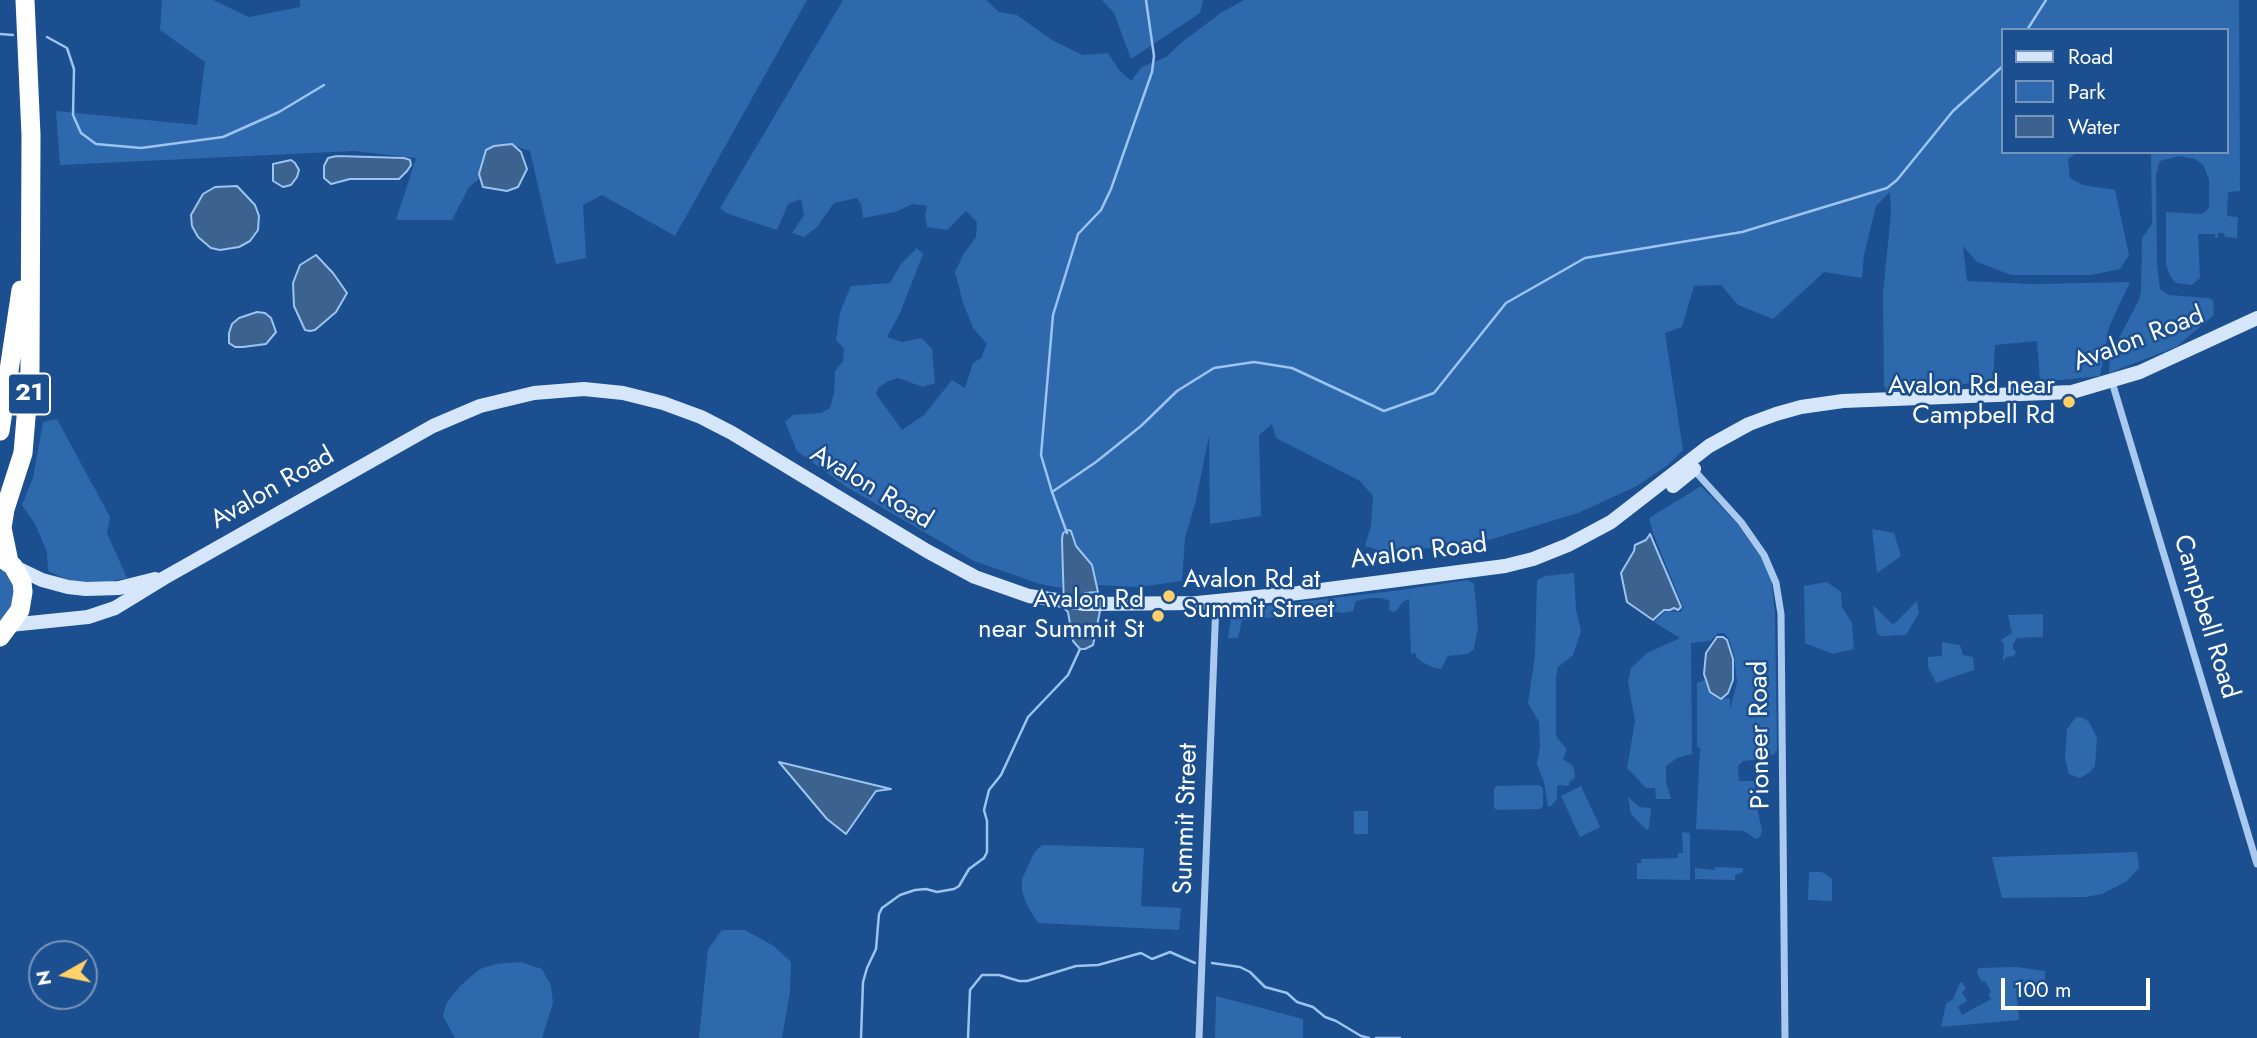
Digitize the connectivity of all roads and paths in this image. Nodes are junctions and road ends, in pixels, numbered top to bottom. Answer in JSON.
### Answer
{"nodes":[{"id":1,"x":25,"y":0,"type":"edge"},
{"id":2,"x":30,"y":221,"type":"junction"},
{"id":3,"x":2257,"y":318,"type":"edge"},
{"id":4,"x":2112,"y":382,"type":"junction"},
{"id":5,"x":0,"y":431,"type":"edge"},
{"id":6,"x":1691,"y":465,"type":"junction"},
{"id":7,"x":8,"y":561,"type":"edge"},
{"id":8,"x":164,"y":578,"type":"junction"},
{"id":9,"x":1216,"y":602,"type":"junction"},
{"id":10,"x":5,"y":630,"type":"edge"},
{"id":11,"x":2257,"y":864,"type":"edge"},
{"id":12,"x":1199,"y":1038,"type":"edge"},
{"id":13,"x":1785,"y":1038,"type":"edge"}],
"edges":[{"from":1,"to":2,"type":"highway","number":"21"},
{"from":2,"to":5,"type":"highway","number":"21"},
{"from":2,"to":7,"type":"highway","number":"21"},
{"from":3,"to":4,"type":"street","name":"Avalon Road"},
{"from":4,"to":6,"type":"street","name":"Avalon Road"},
{"from":4,"to":11,"type":"street","name":"Campbell Road"},
{"from":6,"to":9,"type":"street","name":"Avalon Road"},
{"from":6,"to":13,"type":"street","name":"Pioneer Road"},
{"from":7,"to":8,"type":"street","name":"Avalon Road"},
{"from":7,"to":10,"type":"highway","number":"21"},
{"from":8,"to":9,"type":"street","name":"Avalon Road"},
{"from":8,"to":10,"type":"street","name":"Avalon Road"},
{"from":9,"to":12,"type":"street","name":"Summit Street"}]}
